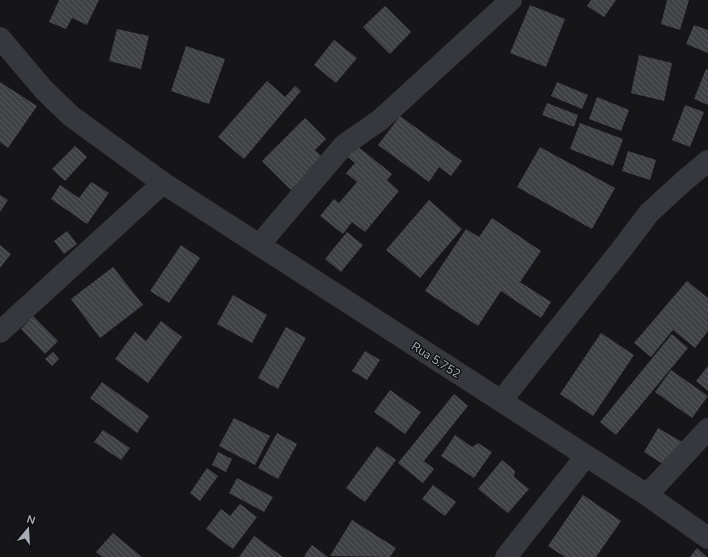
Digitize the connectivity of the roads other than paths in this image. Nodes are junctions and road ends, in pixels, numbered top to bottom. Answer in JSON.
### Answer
{"nodes":[{"id":1,"x":511,"y":0,"type":"edge"},
{"id":2,"x":0,"y":38,"type":"edge"},
{"id":3,"x":708,"y":161,"type":"edge"},
{"id":4,"x":163,"y":183,"type":"junction"},
{"id":5,"x":259,"y":245,"type":"junction"},
{"id":6,"x":0,"y":332,"type":"edge"},
{"id":7,"x":501,"y":401,"type":"junction"},
{"id":8,"x":708,"y":429,"type":"edge"},
{"id":9,"x":586,"y":456,"type":"junction"},
{"id":10,"x":647,"y":495,"type":"junction"},
{"id":11,"x":708,"y":538,"type":"edge"},
{"id":12,"x":506,"y":557,"type":"edge"}],
"edges":[{"from":1,"to":5,"type":"street"},
{"from":2,"to":4,"type":"street","name":"Rua 5.752"},
{"from":3,"to":7,"type":"street"},
{"from":4,"to":5,"type":"street","name":"Rua 5.752"},
{"from":4,"to":6,"type":"street"},
{"from":5,"to":7,"type":"street","name":"Rua 5.752"},
{"from":7,"to":9,"type":"street","name":"Rua 5.752"},
{"from":8,"to":10,"type":"street"},
{"from":9,"to":10,"type":"street","name":"Rua 5.752"},
{"from":9,"to":12,"type":"street"},
{"from":10,"to":11,"type":"street","name":"Rua 5.752"}]}
